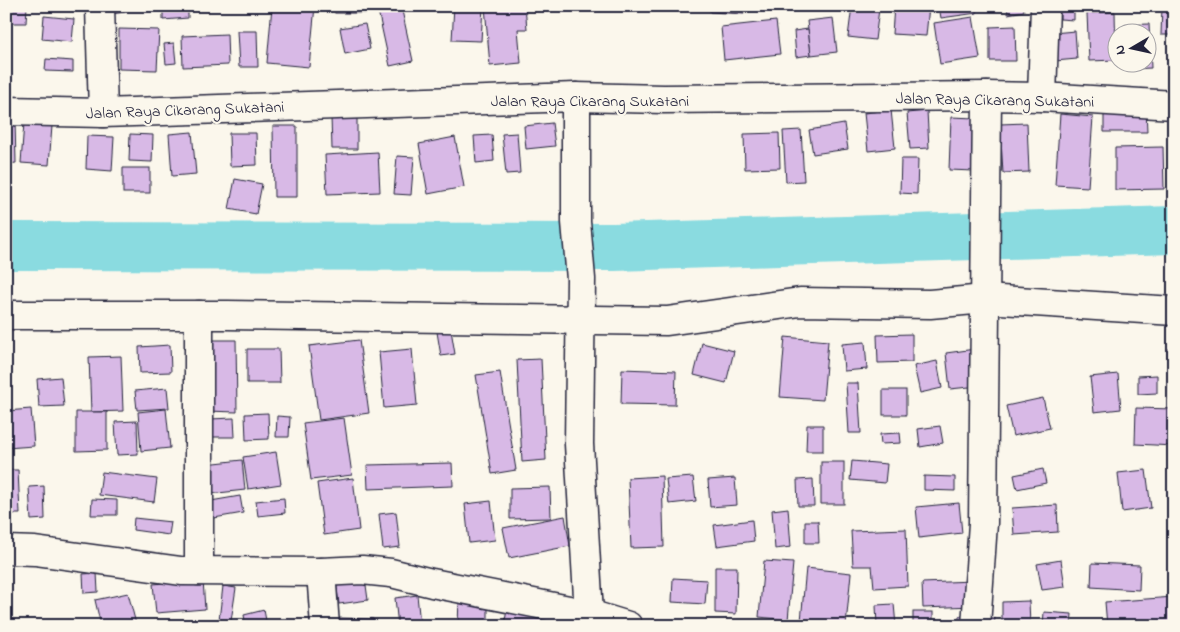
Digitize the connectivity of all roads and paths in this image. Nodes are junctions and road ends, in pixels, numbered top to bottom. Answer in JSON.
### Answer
{"nodes":[{"id":1,"x":100,"y":6,"type":"edge"},
{"id":2,"x":1045,"y":6,"type":"edge"},
{"id":3,"x":987,"y":96,"type":"junction"},
{"id":4,"x":576,"y":97,"type":"junction"},
{"id":5,"x":1042,"y":97,"type":"junction"},
{"id":6,"x":1174,"y":105,"type":"edge"},
{"id":7,"x":6,"y":111,"type":"edge"},
{"id":8,"x":103,"y":113,"type":"junction"},
{"id":9,"x":985,"y":295,"type":"junction"},
{"id":10,"x":1174,"y":311,"type":"edge"},
{"id":11,"x":6,"y":315,"type":"edge"},
{"id":12,"x":199,"y":315,"type":"junction"},
{"id":13,"x":580,"y":319,"type":"junction"},
{"id":14,"x":6,"y":550,"type":"edge"},
{"id":15,"x":200,"y":571,"type":"junction"},
{"id":16,"x":321,"y":572,"type":"junction"},
{"id":17,"x":589,"y":614,"type":"junction"},
{"id":18,"x":325,"y":626,"type":"edge"},
{"id":19,"x":628,"y":626,"type":"edge"},
{"id":20,"x":976,"y":626,"type":"edge"}],
"edges":[{"from":1,"to":8,"type":"street"},
{"from":2,"to":5,"type":"street"},
{"from":3,"to":4,"type":"street","name":"Jalan Raya Cikarang Sukatani"},
{"from":3,"to":5,"type":"street","name":"Jalan Raya Cikarang Sukatani"},
{"from":3,"to":9,"type":"street"},
{"from":4,"to":8,"type":"street","name":"Jalan Raya Cikarang Sukatani"},
{"from":4,"to":13,"type":"street"},
{"from":5,"to":6,"type":"street","name":"Jalan Raya Cikarang Sukatani"},
{"from":7,"to":8,"type":"street","name":"Jalan Raya Cikarang Sukatani"},
{"from":9,"to":10,"type":"street"},
{"from":9,"to":13,"type":"street"},
{"from":9,"to":20,"type":"street"},
{"from":11,"to":12,"type":"street"},
{"from":12,"to":13,"type":"street"},
{"from":12,"to":15,"type":"street"},
{"from":13,"to":17,"type":"street"},
{"from":14,"to":15,"type":"street"},
{"from":15,"to":16,"type":"street"},
{"from":16,"to":17,"type":"street"},
{"from":16,"to":18,"type":"street"},
{"from":17,"to":19,"type":"street"}]}
